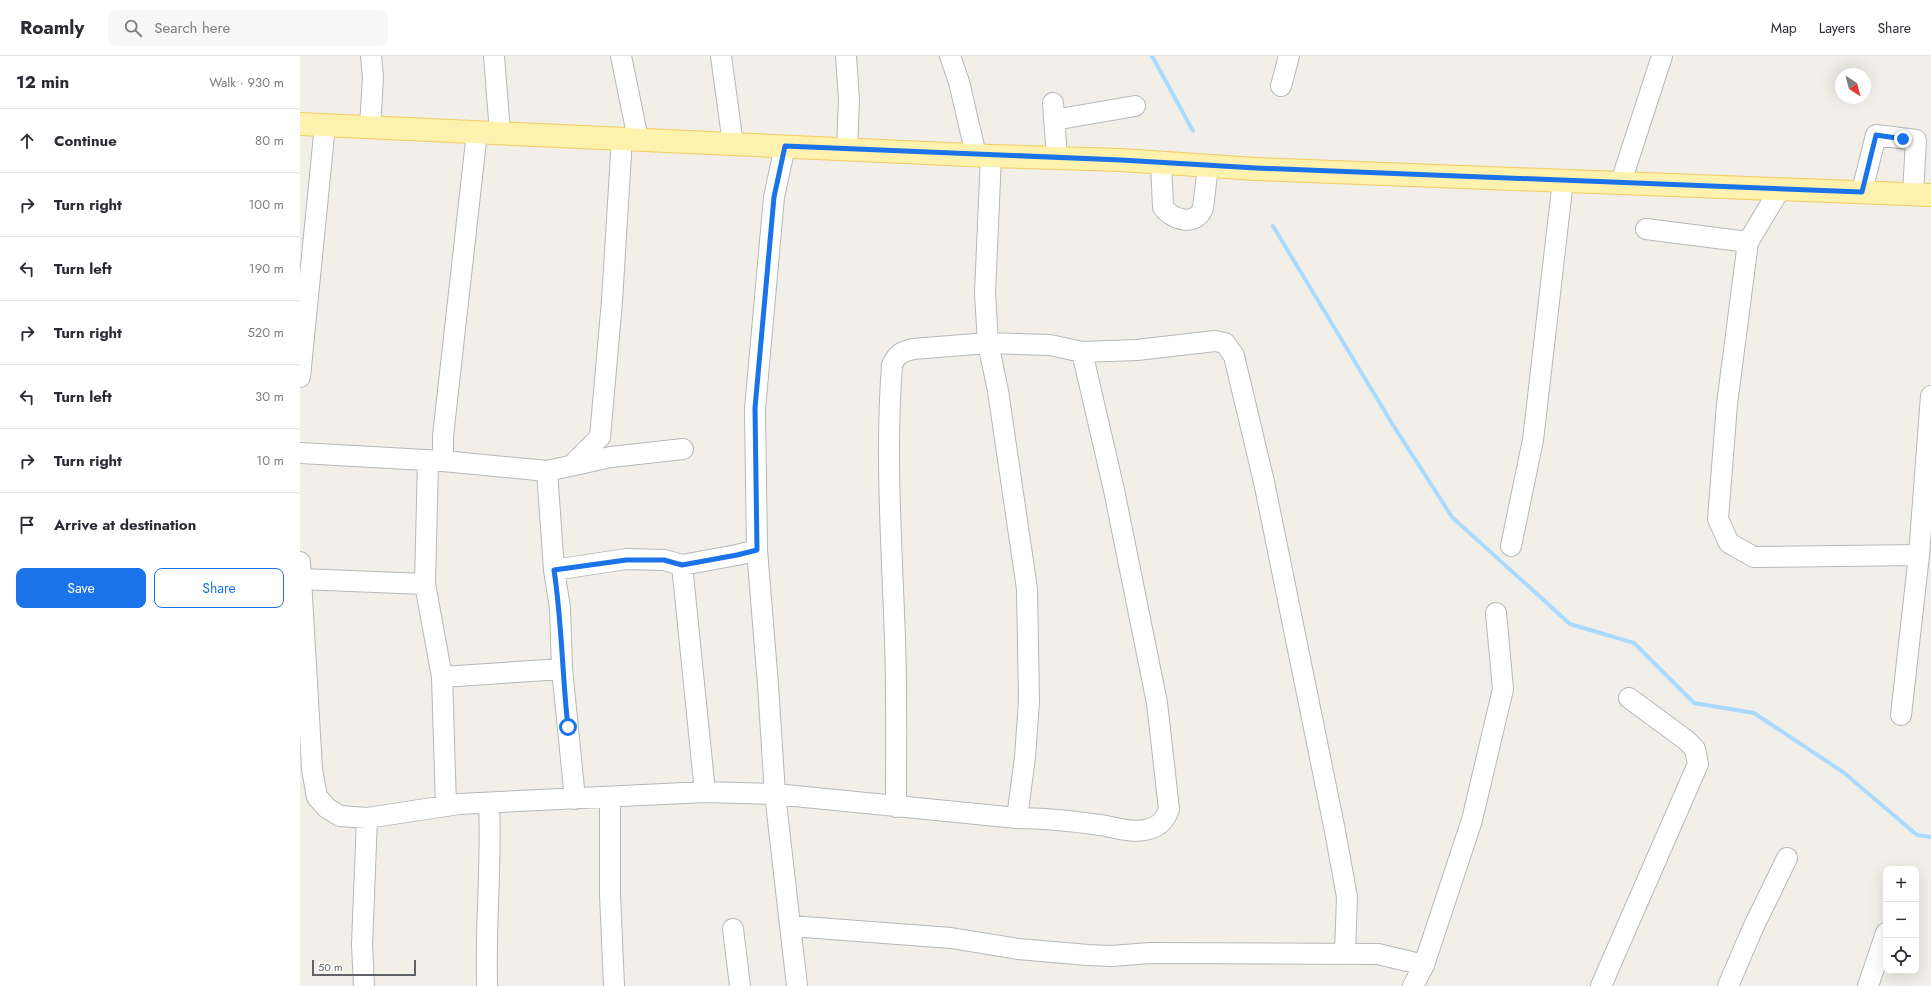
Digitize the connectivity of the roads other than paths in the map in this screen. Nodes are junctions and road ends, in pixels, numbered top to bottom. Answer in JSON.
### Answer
{"nodes":[{"id":1,"x":371,"y":56,"type":"edge"},
{"id":2,"x":494,"y":56,"type":"edge"},
{"id":3,"x":621,"y":56,"type":"edge"},
{"id":4,"x":721,"y":56,"type":"edge"},
{"id":5,"x":846,"y":56,"type":"edge"},
{"id":6,"x":950,"y":56,"type":"edge"},
{"id":7,"x":1290,"y":56,"type":"edge"},
{"id":8,"x":1662,"y":56,"type":"edge"},
{"id":9,"x":1281,"y":86,"type":"dead end"},
{"id":10,"x":1135,"y":106,"type":"dead end"},
{"id":11,"x":300,"y":124,"type":"edge"},
{"id":12,"x":324,"y":125,"type":"junction"},
{"id":13,"x":370,"y":127,"type":"junction"},
{"id":14,"x":477,"y":132,"type":"junction"},
{"id":15,"x":500,"y":133,"type":"junction"},
{"id":16,"x":630,"y":139,"type":"junction"},
{"id":17,"x":733,"y":144,"type":"junction"},
{"id":18,"x":785,"y":146,"type":"junction"},
{"id":19,"x":847,"y":148,"type":"junction"},
{"id":20,"x":984,"y":156,"type":"junction"},
{"id":21,"x":1057,"y":158,"type":"junction"},
{"id":22,"x":1161,"y":163,"type":"junction"},
{"id":23,"x":1208,"y":166,"type":"junction"},
{"id":24,"x":1564,"y":180,"type":"junction"},
{"id":25,"x":1621,"y":182,"type":"junction"},
{"id":26,"x":1780,"y":189,"type":"junction"},
{"id":27,"x":1862,"y":192,"type":"junction"},
{"id":28,"x":1922,"y":195,"type":"edge"},
{"id":29,"x":1646,"y":229,"type":"dead end"},
{"id":30,"x":1748,"y":242,"type":"junction"},
{"id":31,"x":988,"y":343,"type":"junction"},
{"id":32,"x":1082,"y":352,"type":"junction"},
{"id":33,"x":300,"y":377,"type":"edge"},
{"id":34,"x":1931,"y":396,"type":"edge"},
{"id":35,"x":600,"y":437,"type":"junction"},
{"id":36,"x":683,"y":449,"type":"dead end"},
{"id":37,"x":300,"y":453,"type":"edge"},
{"id":38,"x":611,"y":457,"type":"junction"},
{"id":39,"x":435,"y":461,"type":"junction"},
{"id":40,"x":574,"y":464,"type":"junction"},
{"id":41,"x":547,"y":471,"type":"junction"},
{"id":42,"x":1511,"y":546,"type":"dead end"},
{"id":43,"x":757,"y":550,"type":"junction"},
{"id":44,"x":1918,"y":555,"type":"junction"},
{"id":45,"x":682,"y":565,"type":"junction"},
{"id":46,"x":554,"y":570,"type":"junction"},
{"id":47,"x":301,"y":571,"type":"edge"},
{"id":48,"x":425,"y":584,"type":"junction"},
{"id":49,"x":1496,"y":613,"type":"dead end"},
{"id":50,"x":562,"y":669,"type":"junction"},
{"id":51,"x":442,"y":677,"type":"junction"},
{"id":52,"x":1629,"y":698,"type":"dead end"},
{"id":53,"x":1901,"y":715,"type":"dead end"},
{"id":54,"x":705,"y":792,"type":"junction"},
{"id":55,"x":775,"y":794,"type":"junction"},
{"id":56,"x":610,"y":797,"type":"junction"},
{"id":57,"x":575,"y":799,"type":"junction"},
{"id":58,"x":489,"y":803,"type":"junction"},
{"id":59,"x":446,"y":806,"type":"junction"},
{"id":60,"x":896,"y":807,"type":"junction"},
{"id":61,"x":367,"y":818,"type":"junction"},
{"id":62,"x":1017,"y":818,"type":"junction"},
{"id":63,"x":1787,"y":858,"type":"dead end"},
{"id":64,"x":791,"y":926,"type":"junction"},
{"id":65,"x":733,"y":929,"type":"dead end"},
{"id":66,"x":1884,"y":938,"type":"edge"},
{"id":67,"x":1345,"y":954,"type":"junction"},
{"id":68,"x":1424,"y":964,"type":"junction"},
{"id":69,"x":364,"y":986,"type":"edge"},
{"id":70,"x":487,"y":986,"type":"edge"},
{"id":71,"x":614,"y":986,"type":"edge"},
{"id":72,"x":740,"y":986,"type":"edge"},
{"id":73,"x":797,"y":986,"type":"edge"},
{"id":74,"x":1413,"y":986,"type":"edge"},
{"id":75,"x":1601,"y":986,"type":"edge"},
{"id":76,"x":1728,"y":986,"type":"edge"},
{"id":77,"x":1868,"y":986,"type":"edge"}],
"edges":[{"from":1,"to":13,"type":"street"},
{"from":2,"to":15,"type":"street"},
{"from":3,"to":16,"type":"street"},
{"from":4,"to":17,"type":"street"},
{"from":5,"to":19,"type":"street"},
{"from":6,"to":20,"type":"street"},
{"from":7,"to":9,"type":"street"},
{"from":8,"to":25,"type":"street"},
{"from":10,"to":21,"type":"street"},
{"from":11,"to":12,"type":"main road"},
{"from":12,"to":13,"type":"main road"},
{"from":12,"to":33,"type":"street"},
{"from":13,"to":14,"type":"main road"},
{"from":14,"to":15,"type":"main road"},
{"from":14,"to":39,"type":"street"},
{"from":15,"to":16,"type":"main road"},
{"from":16,"to":17,"type":"main road"},
{"from":16,"to":35,"type":"street"},
{"from":17,"to":18,"type":"main road"},
{"from":18,"to":19,"type":"main road"},
{"from":18,"to":43,"type":"street"},
{"from":19,"to":20,"type":"main road"},
{"from":20,"to":21,"type":"main road"},
{"from":20,"to":31,"type":"street"},
{"from":21,"to":22,"type":"main road"},
{"from":22,"to":23,"type":"main road"},
{"from":22,"to":23,"type":"street"},
{"from":23,"to":24,"type":"main road"},
{"from":24,"to":25,"type":"main road"},
{"from":24,"to":42,"type":"street"},
{"from":25,"to":26,"type":"main road"},
{"from":26,"to":27,"type":"main road"},
{"from":26,"to":30,"type":"street"},
{"from":27,"to":28,"type":"main road"},
{"from":27,"to":28,"type":"street"},
{"from":29,"to":30,"type":"street"},
{"from":30,"to":44,"type":"street"},
{"from":31,"to":32,"type":"street"},
{"from":31,"to":60,"type":"street"},
{"from":31,"to":62,"type":"street"},
{"from":32,"to":62,"type":"street"},
{"from":32,"to":67,"type":"street"},
{"from":34,"to":44,"type":"street"},
{"from":35,"to":38,"type":"street"},
{"from":35,"to":40,"type":"street"},
{"from":36,"to":38,"type":"street"},
{"from":37,"to":39,"type":"street"},
{"from":38,"to":40,"type":"street"},
{"from":39,"to":41,"type":"street"},
{"from":39,"to":48,"type":"street"},
{"from":40,"to":41,"type":"street"},
{"from":41,"to":46,"type":"street"},
{"from":43,"to":45,"type":"street"},
{"from":43,"to":55,"type":"street"},
{"from":44,"to":53,"type":"street"},
{"from":45,"to":46,"type":"street"},
{"from":45,"to":54,"type":"street"},
{"from":46,"to":50,"type":"street"},
{"from":47,"to":48,"type":"street"},
{"from":47,"to":61,"type":"street"},
{"from":48,"to":51,"type":"street"},
{"from":49,"to":68,"type":"street"},
{"from":50,"to":51,"type":"street"},
{"from":50,"to":57,"type":"street"},
{"from":51,"to":59,"type":"street"},
{"from":52,"to":75,"type":"street"},
{"from":54,"to":55,"type":"street"},
{"from":54,"to":56,"type":"street"},
{"from":55,"to":60,"type":"street"},
{"from":55,"to":64,"type":"street"},
{"from":56,"to":57,"type":"street"},
{"from":56,"to":71,"type":"street"},
{"from":57,"to":58,"type":"street"},
{"from":58,"to":59,"type":"street"},
{"from":58,"to":70,"type":"street"},
{"from":59,"to":61,"type":"street"},
{"from":60,"to":62,"type":"street"},
{"from":61,"to":69,"type":"street"},
{"from":63,"to":76,"type":"street"},
{"from":64,"to":67,"type":"street"},
{"from":64,"to":73,"type":"street"},
{"from":65,"to":72,"type":"street"},
{"from":66,"to":77,"type":"street"},
{"from":67,"to":68,"type":"street"},
{"from":68,"to":74,"type":"street"}]}
